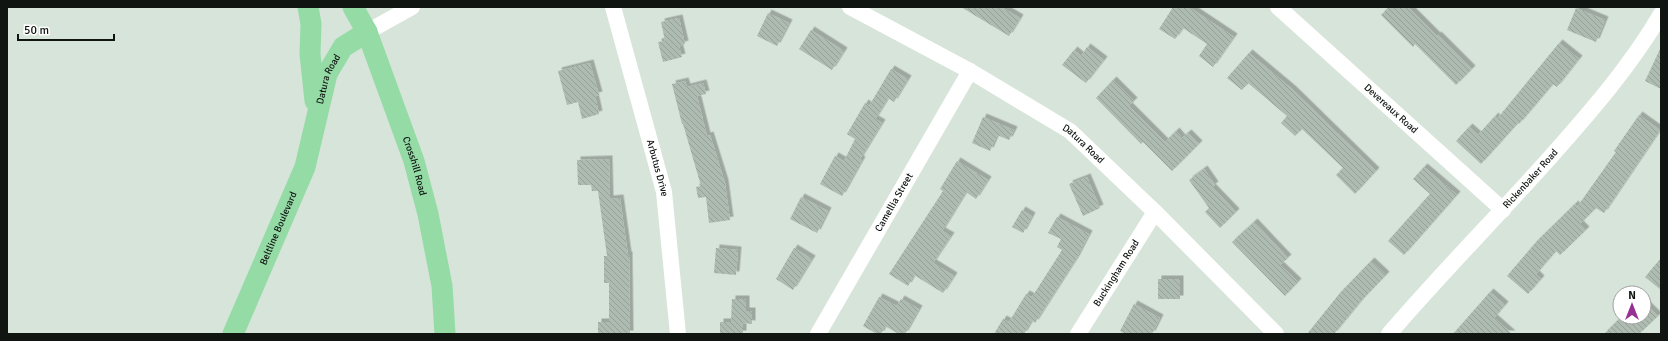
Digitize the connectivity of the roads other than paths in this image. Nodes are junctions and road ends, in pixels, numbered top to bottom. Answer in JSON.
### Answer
{"nodes":[{"id":1,"x":308,"y":7,"type":"edge"},
{"id":2,"x":353,"y":7,"type":"edge"},
{"id":3,"x":412,"y":7,"type":"edge"},
{"id":4,"x":613,"y":7,"type":"edge"},
{"id":5,"x":850,"y":7,"type":"edge"},
{"id":6,"x":1278,"y":7,"type":"edge"},
{"id":7,"x":1656,"y":7,"type":"edge"},
{"id":8,"x":1661,"y":10,"type":"edge"},
{"id":9,"x":1661,"y":14,"type":"edge"},
{"id":10,"x":367,"y":32,"type":"junction"},
{"id":11,"x":970,"y":71,"type":"junction"},
{"id":12,"x":316,"y":121,"type":"junction"},
{"id":13,"x":1503,"y":210,"type":"junction"},
{"id":14,"x":1155,"y":212,"type":"junction"},
{"id":15,"x":233,"y":334,"type":"edge"},
{"id":16,"x":445,"y":334,"type":"edge"},
{"id":17,"x":678,"y":334,"type":"edge"},
{"id":18,"x":818,"y":334,"type":"edge"},
{"id":19,"x":1078,"y":334,"type":"edge"},
{"id":20,"x":1276,"y":334,"type":"edge"},
{"id":21,"x":1389,"y":334,"type":"edge"}],
"edges":[{"from":1,"to":12,"type":"main road"},
{"from":2,"to":10,"type":"main road","name":"Crosshill Road"},
{"from":3,"to":10,"type":"street","name":"Datura Road"},
{"from":4,"to":17,"type":"street","name":"Arbutus Drive"},
{"from":5,"to":11,"type":"street","name":"Datura Road"},
{"from":6,"to":13,"type":"street","name":"Devereaux Road"},
{"from":7,"to":8,"type":"street"},
{"from":9,"to":13,"type":"street","name":"Rickenbaker Road"},
{"from":10,"to":12,"type":"main road","name":"Datura Road"},
{"from":10,"to":16,"type":"main road","name":"Crosshill Road"},
{"from":11,"to":14,"type":"street","name":"Datura Road"},
{"from":11,"to":18,"type":"street","name":"Camellia Street"},
{"from":12,"to":15,"type":"main road","name":"Beltline Boulevard"},
{"from":13,"to":21,"type":"street","name":"Rickenbaker Road"},
{"from":14,"to":19,"type":"street","name":"Buckingham Road"},
{"from":14,"to":20,"type":"street","name":"Datura Road"}]}
